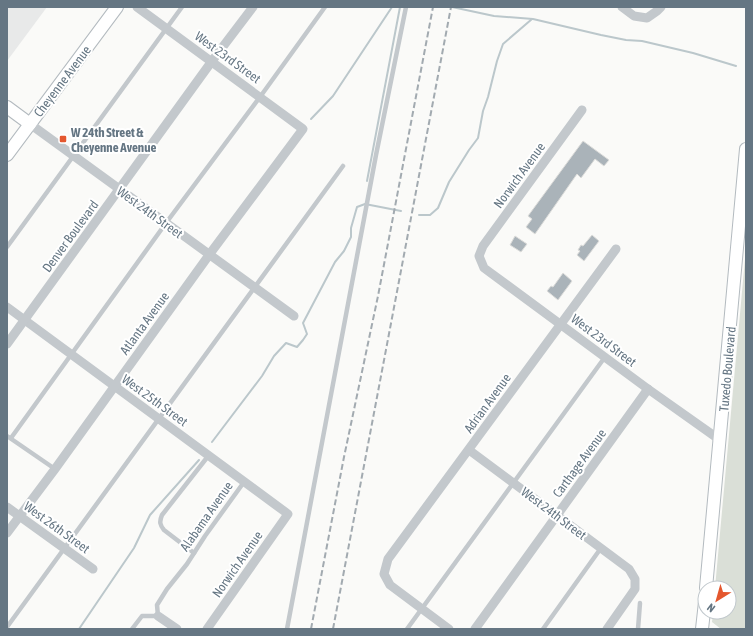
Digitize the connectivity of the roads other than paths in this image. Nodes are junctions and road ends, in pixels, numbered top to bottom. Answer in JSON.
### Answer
{"nodes":[{"id":1,"x":117,"y":7,"type":"edge"},
{"id":2,"x":137,"y":7,"type":"edge"},
{"id":3,"x":182,"y":7,"type":"edge"},
{"id":4,"x":253,"y":7,"type":"edge"},
{"id":5,"x":324,"y":7,"type":"edge"},
{"id":6,"x":406,"y":7,"type":"edge"},
{"id":7,"x":622,"y":7,"type":"edge"},
{"id":8,"x":661,"y":7,"type":"edge"},
{"id":9,"x":166,"y":28,"type":"junction"},
{"id":10,"x":212,"y":61,"type":"junction"},
{"id":11,"x":260,"y":97,"type":"junction"},
{"id":12,"x":7,"y":107,"type":"edge"},
{"id":13,"x":582,"y":110,"type":"dead end"},
{"id":14,"x":30,"y":124,"type":"junction"},
{"id":15,"x":303,"y":129,"type":"joint"},
{"id":16,"x":746,"y":149,"type":"edge"},
{"id":17,"x":73,"y":155,"type":"junction"},
{"id":18,"x":7,"y":156,"type":"edge"},
{"id":19,"x":343,"y":166,"type":"dead end"},
{"id":20,"x":120,"y":189,"type":"junction"},
{"id":21,"x":166,"y":223,"type":"junction"},
{"id":22,"x":7,"y":247,"type":"edge"},
{"id":23,"x":616,"y":249,"type":"dead end"},
{"id":24,"x":209,"y":255,"type":"junction"},
{"id":25,"x":479,"y":256,"type":"joint"},
{"id":26,"x":254,"y":287,"type":"junction"},
{"id":27,"x":7,"y":307,"type":"edge"},
{"id":28,"x":294,"y":316,"type":"dead end"},
{"id":29,"x":24,"y":320,"type":"junction"},
{"id":30,"x":560,"y":324,"type":"junction"},
{"id":31,"x":7,"y":344,"type":"edge"},
{"id":32,"x":71,"y":355,"type":"junction"},
{"id":33,"x":605,"y":357,"type":"junction"},
{"id":34,"x":115,"y":387,"type":"junction"},
{"id":35,"x":648,"y":389,"type":"junction"},
{"id":36,"x":158,"y":419,"type":"junction"},
{"id":37,"x":9,"y":437,"type":"edge"},
{"id":38,"x":720,"y":440,"type":"junction"},
{"id":39,"x":469,"y":450,"type":"junction"},
{"id":40,"x":209,"y":456,"type":"junction"},
{"id":41,"x":56,"y":469,"type":"junction"},
{"id":42,"x":244,"y":482,"type":"junction"},
{"id":43,"x":514,"y":484,"type":"junction"},
{"id":44,"x":7,"y":507,"type":"edge"},
{"id":45,"x":288,"y":514,"type":"joint"},
{"id":46,"x":557,"y":515,"type":"junction"},
{"id":47,"x":19,"y":516,"type":"junction"},
{"id":48,"x":7,"y":533,"type":"edge"},
{"id":49,"x":64,"y":548,"type":"junction"},
{"id":50,"x":601,"y":548,"type":"junction"},
{"id":51,"x":194,"y":553,"type":"junction"},
{"id":52,"x":93,"y":569,"type":"dead end"},
{"id":53,"x":707,"y":580,"type":"edge"},
{"id":54,"x":640,"y":602,"type":"dead end"},
{"id":55,"x":422,"y":609,"type":"junction"},
{"id":56,"x":158,"y":616,"type":"junction"},
{"id":57,"x":7,"y":627,"type":"edge"},
{"id":58,"x":132,"y":629,"type":"edge"},
{"id":59,"x":177,"y":629,"type":"edge"},
{"id":60,"x":207,"y":629,"type":"edge"},
{"id":61,"x":287,"y":629,"type":"edge"},
{"id":62,"x":407,"y":629,"type":"edge"},
{"id":63,"x":449,"y":629,"type":"edge"},
{"id":64,"x":475,"y":629,"type":"edge"},
{"id":65,"x":543,"y":629,"type":"edge"},
{"id":66,"x":607,"y":629,"type":"edge"},
{"id":67,"x":638,"y":629,"type":"edge"}],
"edges":[{"from":1,"to":14,"type":"street","name":"Cheyenne Avenue"},
{"from":2,"to":9,"type":"street","name":"West 23rd Street"},
{"from":3,"to":9,"type":"lane"},
{"from":4,"to":10,"type":"street","name":"Denver Boulevard"},
{"from":5,"to":11,"type":"lane"},
{"from":6,"to":61,"type":"lane"},
{"from":7,"to":8,"type":"street"},
{"from":9,"to":10,"type":"street","name":"West 23rd Street"},
{"from":9,"to":17,"type":"lane"},
{"from":10,"to":11,"type":"street","name":"West 23rd Street"},
{"from":10,"to":20,"type":"street","name":"Denver Boulevard"},
{"from":11,"to":15,"type":"street","name":"West 23rd Street"},
{"from":11,"to":21,"type":"lane"},
{"from":12,"to":14,"type":"street","name":"West 24th Street"},
{"from":13,"to":25,"type":"street","name":"Norwich Avenue"},
{"from":14,"to":17,"type":"street","name":"West 24th Street"},
{"from":14,"to":18,"type":"street","name":"Cheyenne Avenue"},
{"from":15,"to":24,"type":"street","name":"Atlanta Avenue"},
{"from":16,"to":38,"type":"street","name":"Tuxedo Boulevard"},
{"from":17,"to":20,"type":"street","name":"West 24th Street"},
{"from":17,"to":22,"type":"lane"},
{"from":19,"to":26,"type":"lane"},
{"from":20,"to":21,"type":"street","name":"West 24th Street"},
{"from":20,"to":29,"type":"street","name":"Denver Boulevard"},
{"from":21,"to":24,"type":"street","name":"West 24th Street"},
{"from":21,"to":32,"type":"lane"},
{"from":23,"to":30,"type":"street","name":"Adrian Avenue"},
{"from":24,"to":26,"type":"street","name":"West 24th Street"},
{"from":24,"to":34,"type":"street","name":"Atlanta Avenue"},
{"from":25,"to":30,"type":"street","name":"West 23rd Street"},
{"from":26,"to":28,"type":"street","name":"West 24th Street"},
{"from":26,"to":36,"type":"lane"},
{"from":27,"to":29,"type":"street","name":"West 25th Street"},
{"from":29,"to":31,"type":"street","name":"Denver Boulevard"},
{"from":29,"to":32,"type":"street","name":"West 25th Street"},
{"from":30,"to":33,"type":"street","name":"West 23rd Street"},
{"from":30,"to":39,"type":"street","name":"Adrian Avenue"},
{"from":32,"to":34,"type":"street","name":"West 25th Street"},
{"from":32,"to":37,"type":"lane"},
{"from":33,"to":35,"type":"street","name":"West 23rd Street"},
{"from":33,"to":43,"type":"lane"},
{"from":34,"to":36,"type":"street","name":"West 25th Street"},
{"from":34,"to":41,"type":"street","name":"Atlanta Avenue"},
{"from":35,"to":38,"type":"street","name":"West 23rd Street"},
{"from":35,"to":46,"type":"street","name":"Carthage Avenue"},
{"from":36,"to":40,"type":"street","name":"West 25th Street"},
{"from":36,"to":49,"type":"lane"},
{"from":37,"to":41,"type":"lane"},
{"from":38,"to":53,"type":"street","name":"Tuxedo Boulevard"},
{"from":39,"to":43,"type":"street","name":"West 24th Street"},
{"from":39,"to":55,"type":"street","name":"Adrian Avenue"},
{"from":40,"to":42,"type":"street","name":"West 25th Street"},
{"from":40,"to":51,"type":"lane"},
{"from":41,"to":47,"type":"street","name":"Atlanta Avenue"},
{"from":42,"to":45,"type":"street","name":"West 25th Street"},
{"from":42,"to":51,"type":"lane","name":"Alabama Avenue"},
{"from":43,"to":46,"type":"street","name":"West 24th Street"},
{"from":43,"to":55,"type":"lane"},
{"from":44,"to":47,"type":"street","name":"West 26th Street"},
{"from":45,"to":60,"type":"street","name":"Norwich Avenue"},
{"from":46,"to":50,"type":"street","name":"West 24th Street"},
{"from":46,"to":64,"type":"street","name":"Carthage Avenue"},
{"from":47,"to":48,"type":"street","name":"Atlanta Avenue"},
{"from":47,"to":49,"type":"street","name":"West 26th Street"},
{"from":49,"to":52,"type":"street","name":"West 26th Street"},
{"from":49,"to":57,"type":"lane"},
{"from":50,"to":65,"type":"lane"},
{"from":50,"to":66,"type":"street","name":"West 24th Street"},
{"from":51,"to":56,"type":"lane","name":"Alabama Avenue"},
{"from":54,"to":67,"type":"lane"},
{"from":55,"to":62,"type":"lane"},
{"from":55,"to":63,"type":"street"},
{"from":56,"to":58,"type":"lane"},
{"from":56,"to":59,"type":"street"}]}
